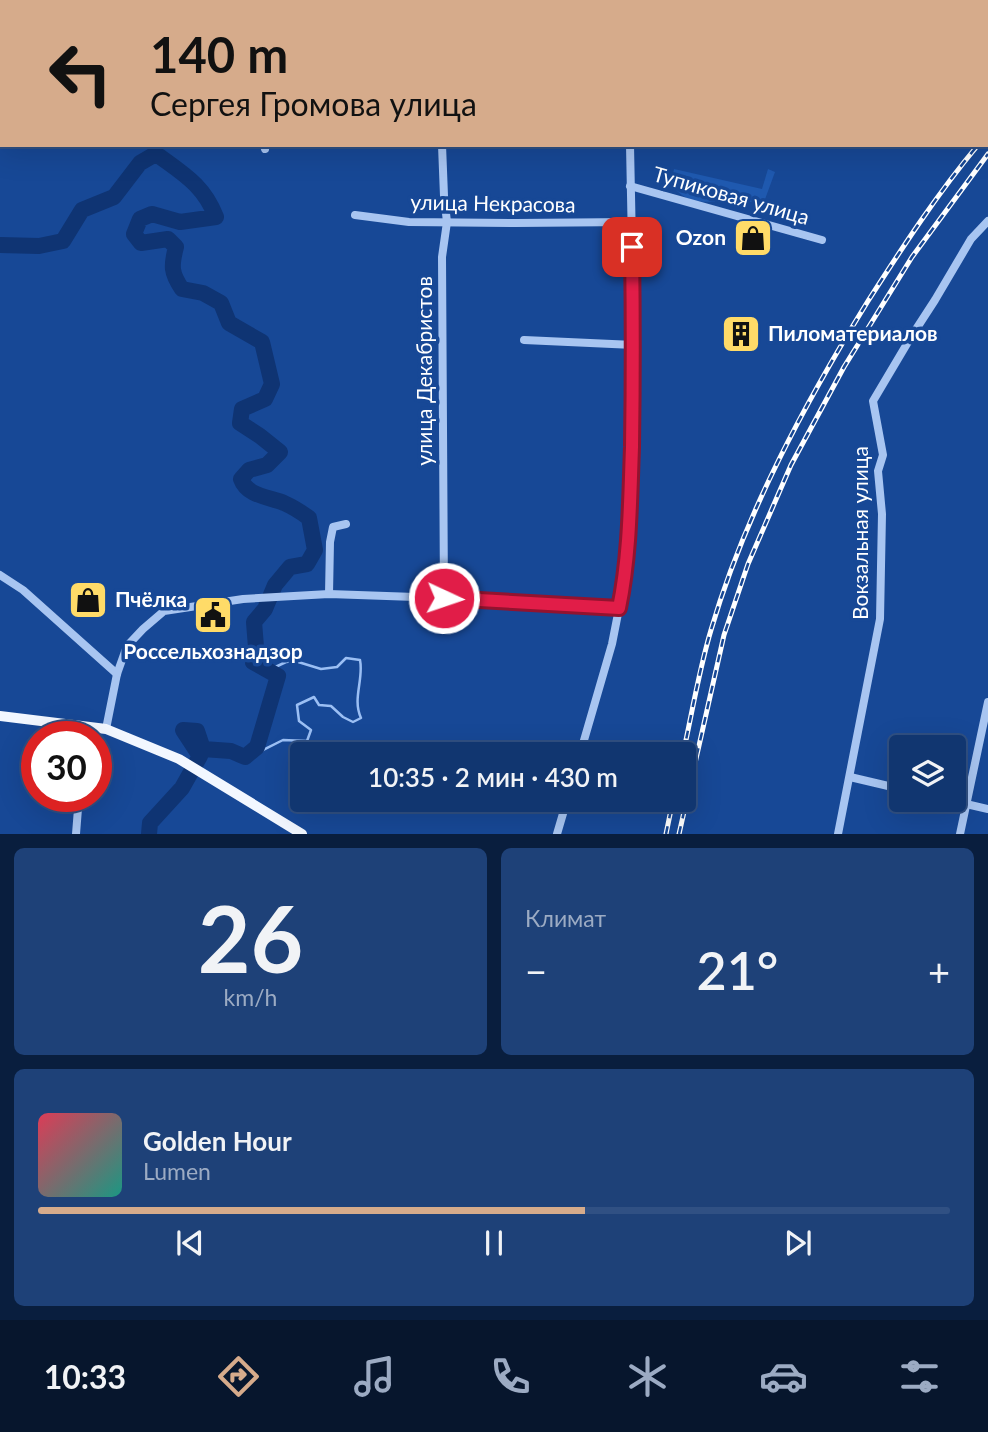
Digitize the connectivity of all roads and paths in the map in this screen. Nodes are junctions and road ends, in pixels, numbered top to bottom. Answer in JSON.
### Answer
{"nodes":[{"id":1,"x":442,"y":147,"type":"edge"},
{"id":2,"x":630,"y":147,"type":"edge"},
{"id":3,"x":630,"y":186,"type":"junction"},
{"id":4,"x":355,"y":215,"type":"dead end"},
{"id":5,"x":988,"y":221,"type":"edge"},
{"id":6,"x":447,"y":222,"type":"junction"},
{"id":7,"x":631,"y":222,"type":"junction"},
{"id":8,"x":822,"y":240,"type":"dead end"},
{"id":9,"x":524,"y":340,"type":"dead end"},
{"id":10,"x":634,"y":345,"type":"junction"},
{"id":11,"x":346,"y":524,"type":"dead end"},
{"id":12,"x":0,"y":575,"type":"edge"},
{"id":13,"x":329,"y":594,"type":"junction"},
{"id":14,"x":444,"y":598,"type":"junction"},
{"id":15,"x":619,"y":608,"type":"junction"},
{"id":16,"x":117,"y":674,"type":"junction"},
{"id":17,"x":988,"y":702,"type":"edge"},
{"id":18,"x":0,"y":716,"type":"edge"},
{"id":19,"x":27,"y":721,"type":"edge"},
{"id":20,"x":108,"y":721,"type":"edge"},
{"id":21,"x":112,"y":731,"type":"edge"},
{"id":22,"x":583,"y":742,"type":"edge"},
{"id":23,"x":850,"y":777,"type":"junction"},
{"id":24,"x":889,"y":786,"type":"edge"},
{"id":25,"x":966,"y":804,"type":"joint"},
{"id":26,"x":988,"y":809,"type":"edge"},
{"id":27,"x":78,"y":812,"type":"edge"},
{"id":28,"x":563,"y":812,"type":"edge"},
{"id":29,"x":964,"y":812,"type":"edge"},
{"id":30,"x":76,"y":834,"type":"edge"},
{"id":31,"x":302,"y":834,"type":"edge"},
{"id":32,"x":557,"y":834,"type":"edge"},
{"id":33,"x":838,"y":834,"type":"edge"},
{"id":34,"x":960,"y":834,"type":"edge"}],
"edges":[{"from":1,"to":6,"type":"street","name":"улица Декабристов"},
{"from":2,"to":3,"type":"street"},
{"from":3,"to":7,"type":"street"},
{"from":3,"to":8,"type":"street","name":"Тупиковая улица"},
{"from":4,"to":6,"type":"street","name":"улица Некрасова"},
{"from":5,"to":23,"type":"street","name":"Вокзальная улица"},
{"from":6,"to":7,"type":"street","name":"улица Некрасова"},
{"from":6,"to":14,"type":"street","name":"улица Декабристов"},
{"from":7,"to":10,"type":"street"},
{"from":9,"to":10,"type":"street"},
{"from":10,"to":15,"type":"street"},
{"from":11,"to":13,"type":"street"},
{"from":12,"to":16,"type":"street"},
{"from":13,"to":14,"type":"street"},
{"from":13,"to":16,"type":"street"},
{"from":14,"to":15,"type":"street"},
{"from":15,"to":22,"type":"street"},
{"from":16,"to":20,"type":"street"},
{"from":17,"to":25,"type":"street"},
{"from":18,"to":19,"type":"main road"},
{"from":21,"to":31,"type":"main road"},
{"from":23,"to":24,"type":"street"},
{"from":23,"to":33,"type":"street","name":"Вокзальная улица"},
{"from":25,"to":26,"type":"street"},
{"from":27,"to":30,"type":"street"},
{"from":28,"to":32,"type":"street"},
{"from":29,"to":34,"type":"street"}]}
